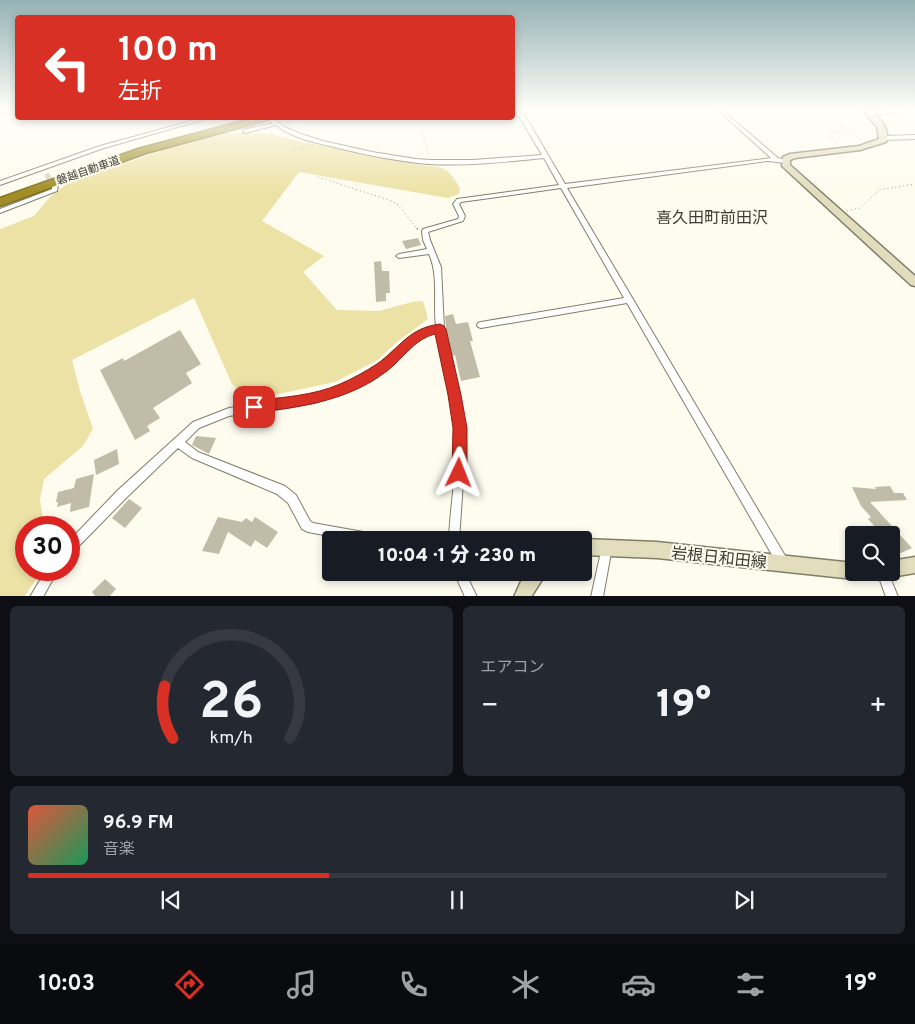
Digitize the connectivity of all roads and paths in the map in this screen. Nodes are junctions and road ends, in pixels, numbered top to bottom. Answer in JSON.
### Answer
{"nodes":[{"id":1,"x":136,"y":137,"type":"edge"},
{"id":2,"x":176,"y":137,"type":"edge"},
{"id":3,"x":205,"y":137,"type":"edge"},
{"id":4,"x":307,"y":137,"type":"edge"},
{"id":5,"x":424,"y":137,"type":"edge"},
{"id":6,"x":535,"y":137,"type":"edge"},
{"id":7,"x":751,"y":137,"type":"edge"},
{"id":8,"x":830,"y":137,"type":"edge"},
{"id":9,"x":858,"y":137,"type":"edge"},
{"id":10,"x":915,"y":137,"type":"edge"},
{"id":11,"x":884,"y":138,"type":"joint"},
{"id":12,"x":316,"y":141,"type":"junction"},
{"id":13,"x":870,"y":146,"type":"junction"},
{"id":14,"x":840,"y":150,"type":"junction"},
{"id":15,"x":295,"y":151,"type":"dead end"},
{"id":16,"x":546,"y":156,"type":"junction"},
{"id":17,"x":775,"y":158,"type":"junction"},
{"id":18,"x":785,"y":161,"type":"junction"},
{"id":19,"x":431,"y":162,"type":"junction"},
{"id":20,"x":39,"y":169,"type":"junction"},
{"id":21,"x":46,"y":174,"type":"tunnel mouth"},
{"id":22,"x":318,"y":177,"type":"dead end"},
{"id":23,"x":0,"y":178,"type":"edge"},
{"id":24,"x":0,"y":183,"type":"edge"},
{"id":25,"x":915,"y":184,"type":"edge"},
{"id":26,"x":55,"y":185,"type":"dead end"},
{"id":27,"x":563,"y":185,"type":"junction"},
{"id":28,"x":0,"y":196,"type":"edge"},
{"id":29,"x":0,"y":202,"type":"edge"},
{"id":30,"x":0,"y":211,"type":"edge"},
{"id":31,"x":838,"y":213,"type":"junction"},
{"id":32,"x":424,"y":232,"type":"junction"},
{"id":33,"x":431,"y":252,"type":"junction"},
{"id":34,"x":398,"y":256,"type":"dead end"},
{"id":35,"x":915,"y":282,"type":"edge"},
{"id":36,"x":630,"y":300,"type":"junction"},
{"id":37,"x":480,"y":325,"type":"dead end"},
{"id":38,"x":440,"y":329,"type":"junction"},
{"id":39,"x":177,"y":442,"type":"junction"},
{"id":40,"x":329,"y":531,"type":"edge"},
{"id":41,"x":454,"y":531,"type":"edge"},
{"id":42,"x":80,"y":537,"type":"edge"},
{"id":43,"x":592,"y":547,"type":"edge"},
{"id":44,"x":607,"y":547,"type":"junction"},
{"id":45,"x":783,"y":564,"type":"junction"},
{"id":46,"x":915,"y":565,"type":"edge"},
{"id":47,"x":900,"y":568,"type":"edge"},
{"id":48,"x":845,"y":570,"type":"edge"},
{"id":49,"x":45,"y":581,"type":"edge"},
{"id":50,"x":464,"y":581,"type":"edge"},
{"id":51,"x":531,"y":581,"type":"edge"},
{"id":52,"x":886,"y":581,"type":"edge"},
{"id":53,"x":36,"y":596,"type":"edge"},
{"id":54,"x":471,"y":596,"type":"edge"},
{"id":55,"x":522,"y":596,"type":"edge"},
{"id":56,"x":597,"y":596,"type":"edge"},
{"id":57,"x":892,"y":596,"type":"edge"}],
"edges":[{"from":1,"to":20,"type":"street"},
{"from":2,"to":28,"type":"highway","name":"磐越自動車道"},
{"from":3,"to":29,"type":"highway","name":"磐越自動車道"},
{"from":4,"to":12,"type":"street"},
{"from":5,"to":19,"type":"path"},
{"from":6,"to":16,"type":"street"},
{"from":7,"to":17,"type":"street"},
{"from":8,"to":14,"type":"path"},
{"from":9,"to":13,"type":"path"},
{"from":10,"to":11,"type":"street"},
{"from":11,"to":13,"type":"street"},
{"from":12,"to":15,"type":"path"},
{"from":12,"to":19,"type":"street"},
{"from":13,"to":14,"type":"street"},
{"from":14,"to":18,"type":"street"},
{"from":16,"to":19,"type":"street"},
{"from":16,"to":27,"type":"street"},
{"from":17,"to":18,"type":"street"},
{"from":17,"to":27,"type":"street"},
{"from":18,"to":31,"type":"street"},
{"from":20,"to":21,"type":"street"},
{"from":20,"to":23,"type":"street"},
{"from":20,"to":24,"type":"street"},
{"from":22,"to":32,"type":"path"},
{"from":25,"to":31,"type":"path"},
{"from":26,"to":30,"type":"street"},
{"from":27,"to":32,"type":"street"},
{"from":27,"to":36,"type":"street"},
{"from":31,"to":35,"type":"street"},
{"from":32,"to":33,"type":"street"},
{"from":33,"to":34,"type":"street"},
{"from":33,"to":38,"type":"street"},
{"from":36,"to":37,"type":"street"},
{"from":36,"to":45,"type":"street"},
{"from":38,"to":39,"type":"street"},
{"from":38,"to":41,"type":"street"},
{"from":39,"to":40,"type":"street"},
{"from":39,"to":42,"type":"street"},
{"from":43,"to":44,"type":"street","name":"岩根日和田線"},
{"from":44,"to":45,"type":"street","name":"岩根日和田線"},
{"from":44,"to":56,"type":"street"},
{"from":45,"to":48,"type":"street","name":"岩根日和田線"},
{"from":46,"to":47,"type":"street"},
{"from":49,"to":53,"type":"street"},
{"from":50,"to":54,"type":"street"},
{"from":51,"to":55,"type":"street"},
{"from":52,"to":57,"type":"street"}]}
